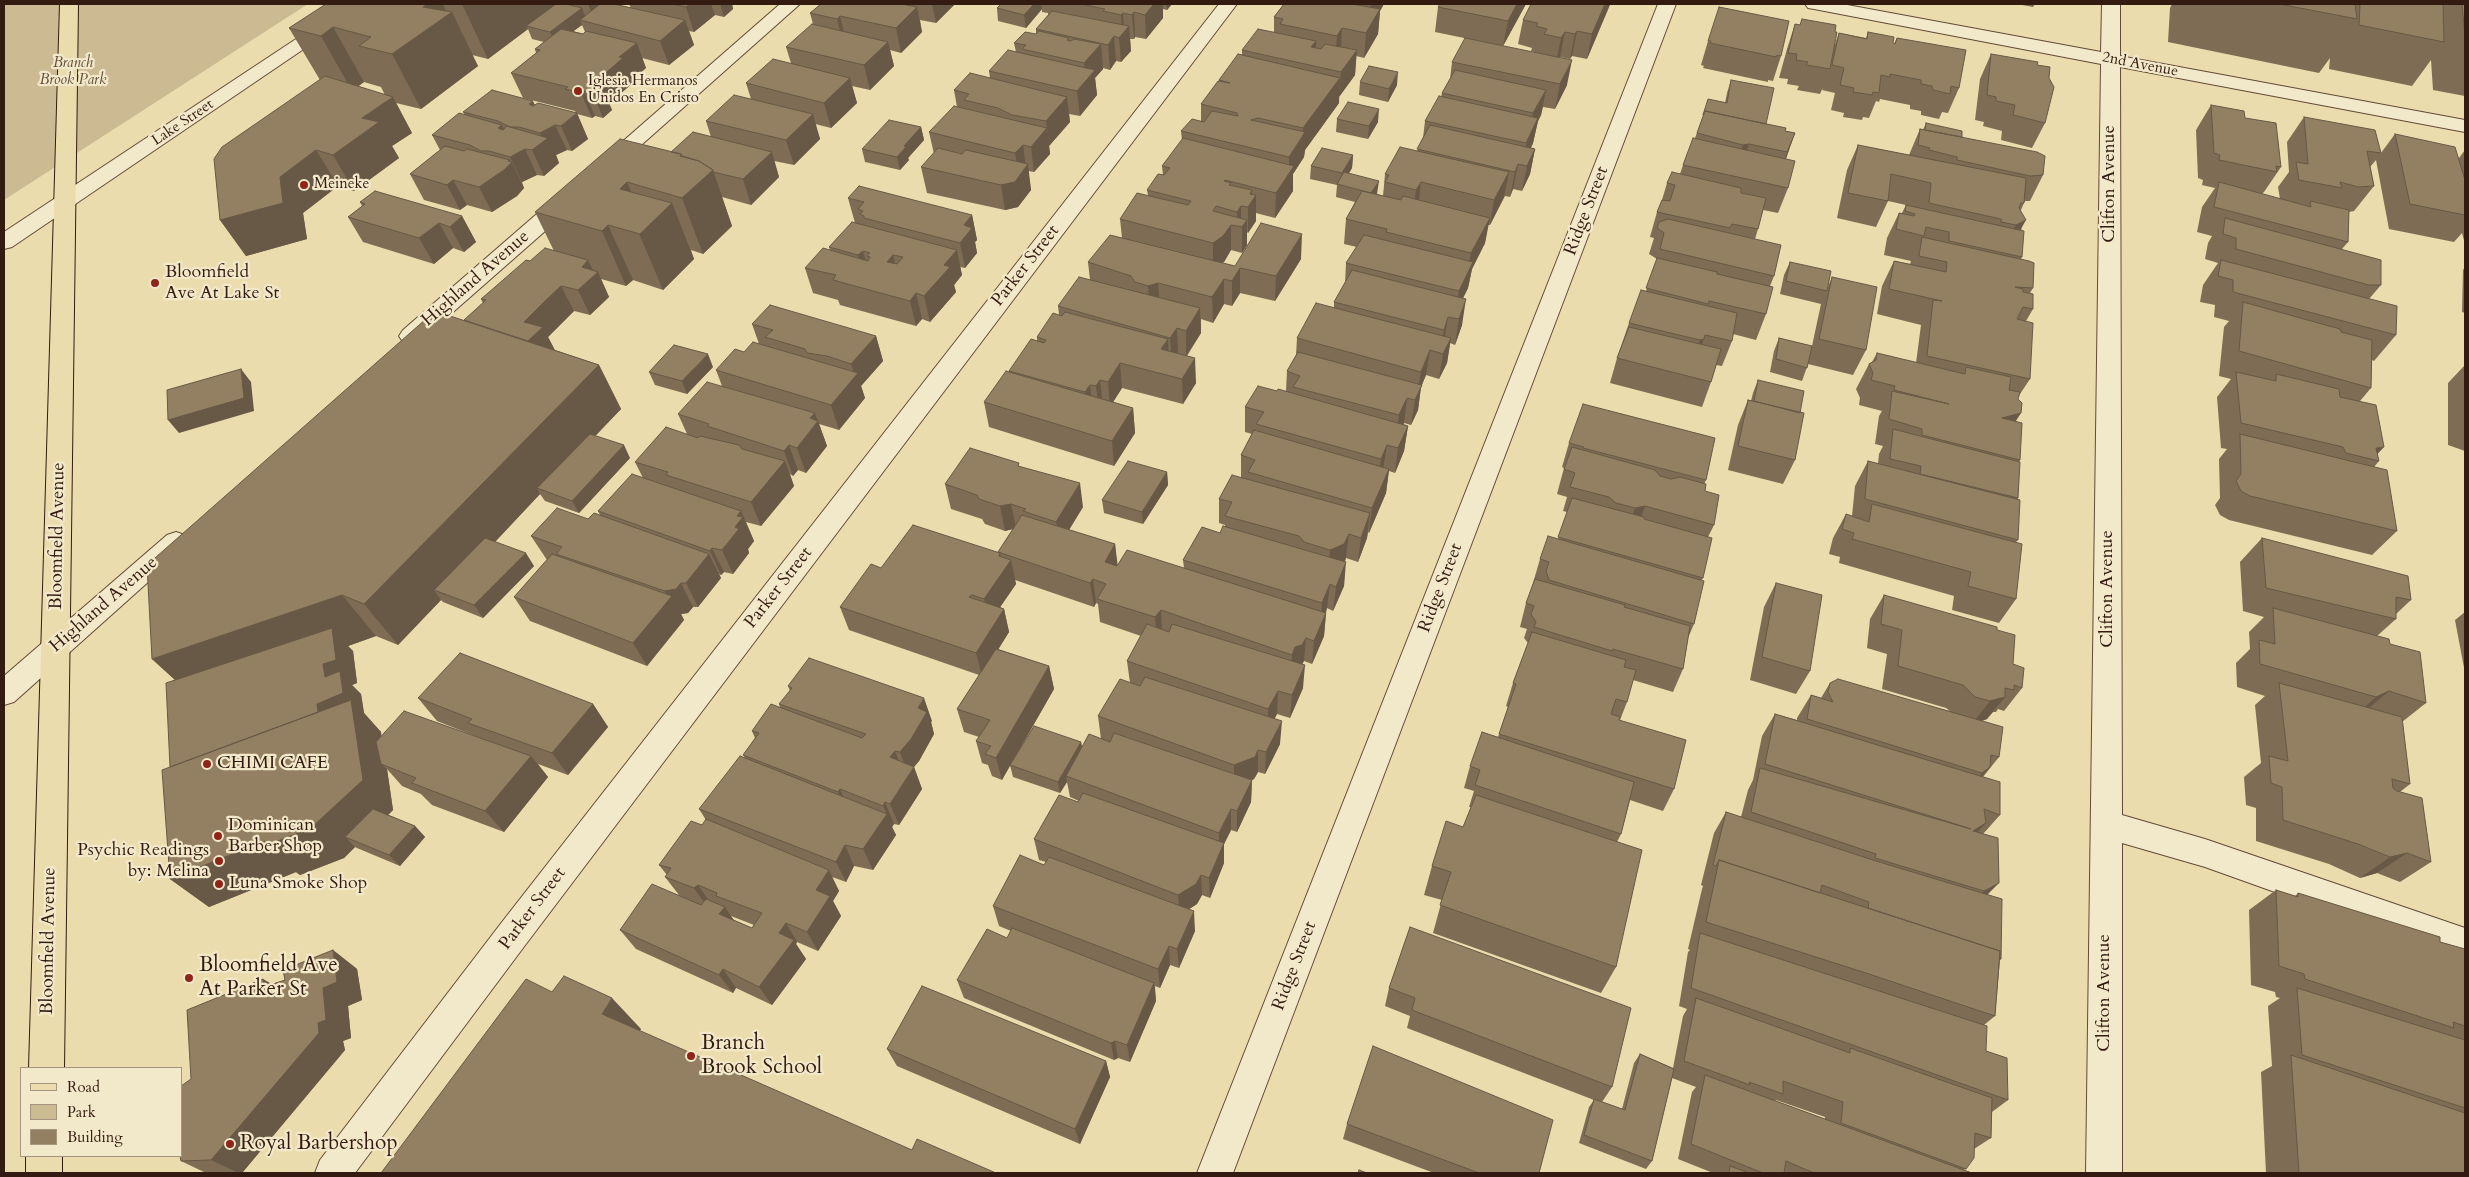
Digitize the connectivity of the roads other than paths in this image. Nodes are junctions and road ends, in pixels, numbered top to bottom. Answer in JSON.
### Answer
{"nodes":[{"id":1,"x":69,"y":4,"type":"edge"},
{"id":2,"x":361,"y":4,"type":"edge"},
{"id":3,"x":791,"y":4,"type":"edge"},
{"id":4,"x":1228,"y":4,"type":"edge"},
{"id":5,"x":1667,"y":4,"type":"edge"},
{"id":6,"x":1814,"y":4,"type":"edge"},
{"id":7,"x":2111,"y":4,"type":"edge"},
{"id":8,"x":2111,"y":60,"type":"junction"},
{"id":9,"x":2465,"y":126,"type":"edge"},
{"id":10,"x":67,"y":200,"type":"junction"},
{"id":11,"x":4,"y":242,"type":"edge"},
{"id":12,"x":393,"y":352,"type":"edge"},
{"id":13,"x":191,"y":529,"type":"edge"},
{"id":14,"x":56,"y":647,"type":"junction"},
{"id":15,"x":4,"y":693,"type":"edge"},
{"id":16,"x":2106,"y":825,"type":"junction"},
{"id":17,"x":2465,"y":944,"type":"edge"},
{"id":18,"x":46,"y":1067,"type":"edge"},
{"id":19,"x":44,"y":1157,"type":"edge"},
{"id":20,"x":44,"y":1173,"type":"edge"},
{"id":21,"x":333,"y":1173,"type":"edge"},
{"id":22,"x":1215,"y":1173,"type":"edge"},
{"id":23,"x":2104,"y":1173,"type":"edge"}],
"edges":[{"from":1,"to":10,"type":"main road","name":"Bloomfield Avenue"},
{"from":2,"to":10,"type":"street","name":"Lake Street"},
{"from":3,"to":12,"type":"street","name":"Highland Avenue"},
{"from":4,"to":21,"type":"street","name":"Parker Street"},
{"from":5,"to":22,"type":"street","name":"Ridge Street"},
{"from":6,"to":8,"type":"street","name":"2nd Avenue"},
{"from":7,"to":8,"type":"street","name":"Clifton Avenue"},
{"from":8,"to":9,"type":"street","name":"2nd Avenue"},
{"from":8,"to":16,"type":"street","name":"Clifton Avenue"},
{"from":10,"to":11,"type":"street","name":"Lake Street"},
{"from":10,"to":14,"type":"main road","name":"Bloomfield Avenue"},
{"from":13,"to":14,"type":"street","name":"Highland Avenue"},
{"from":14,"to":15,"type":"street","name":"Highland Avenue"},
{"from":14,"to":18,"type":"main road","name":"Bloomfield Avenue"},
{"from":16,"to":17,"type":"street"},
{"from":16,"to":23,"type":"street","name":"Clifton Avenue"},
{"from":19,"to":20,"type":"main road"}]}
